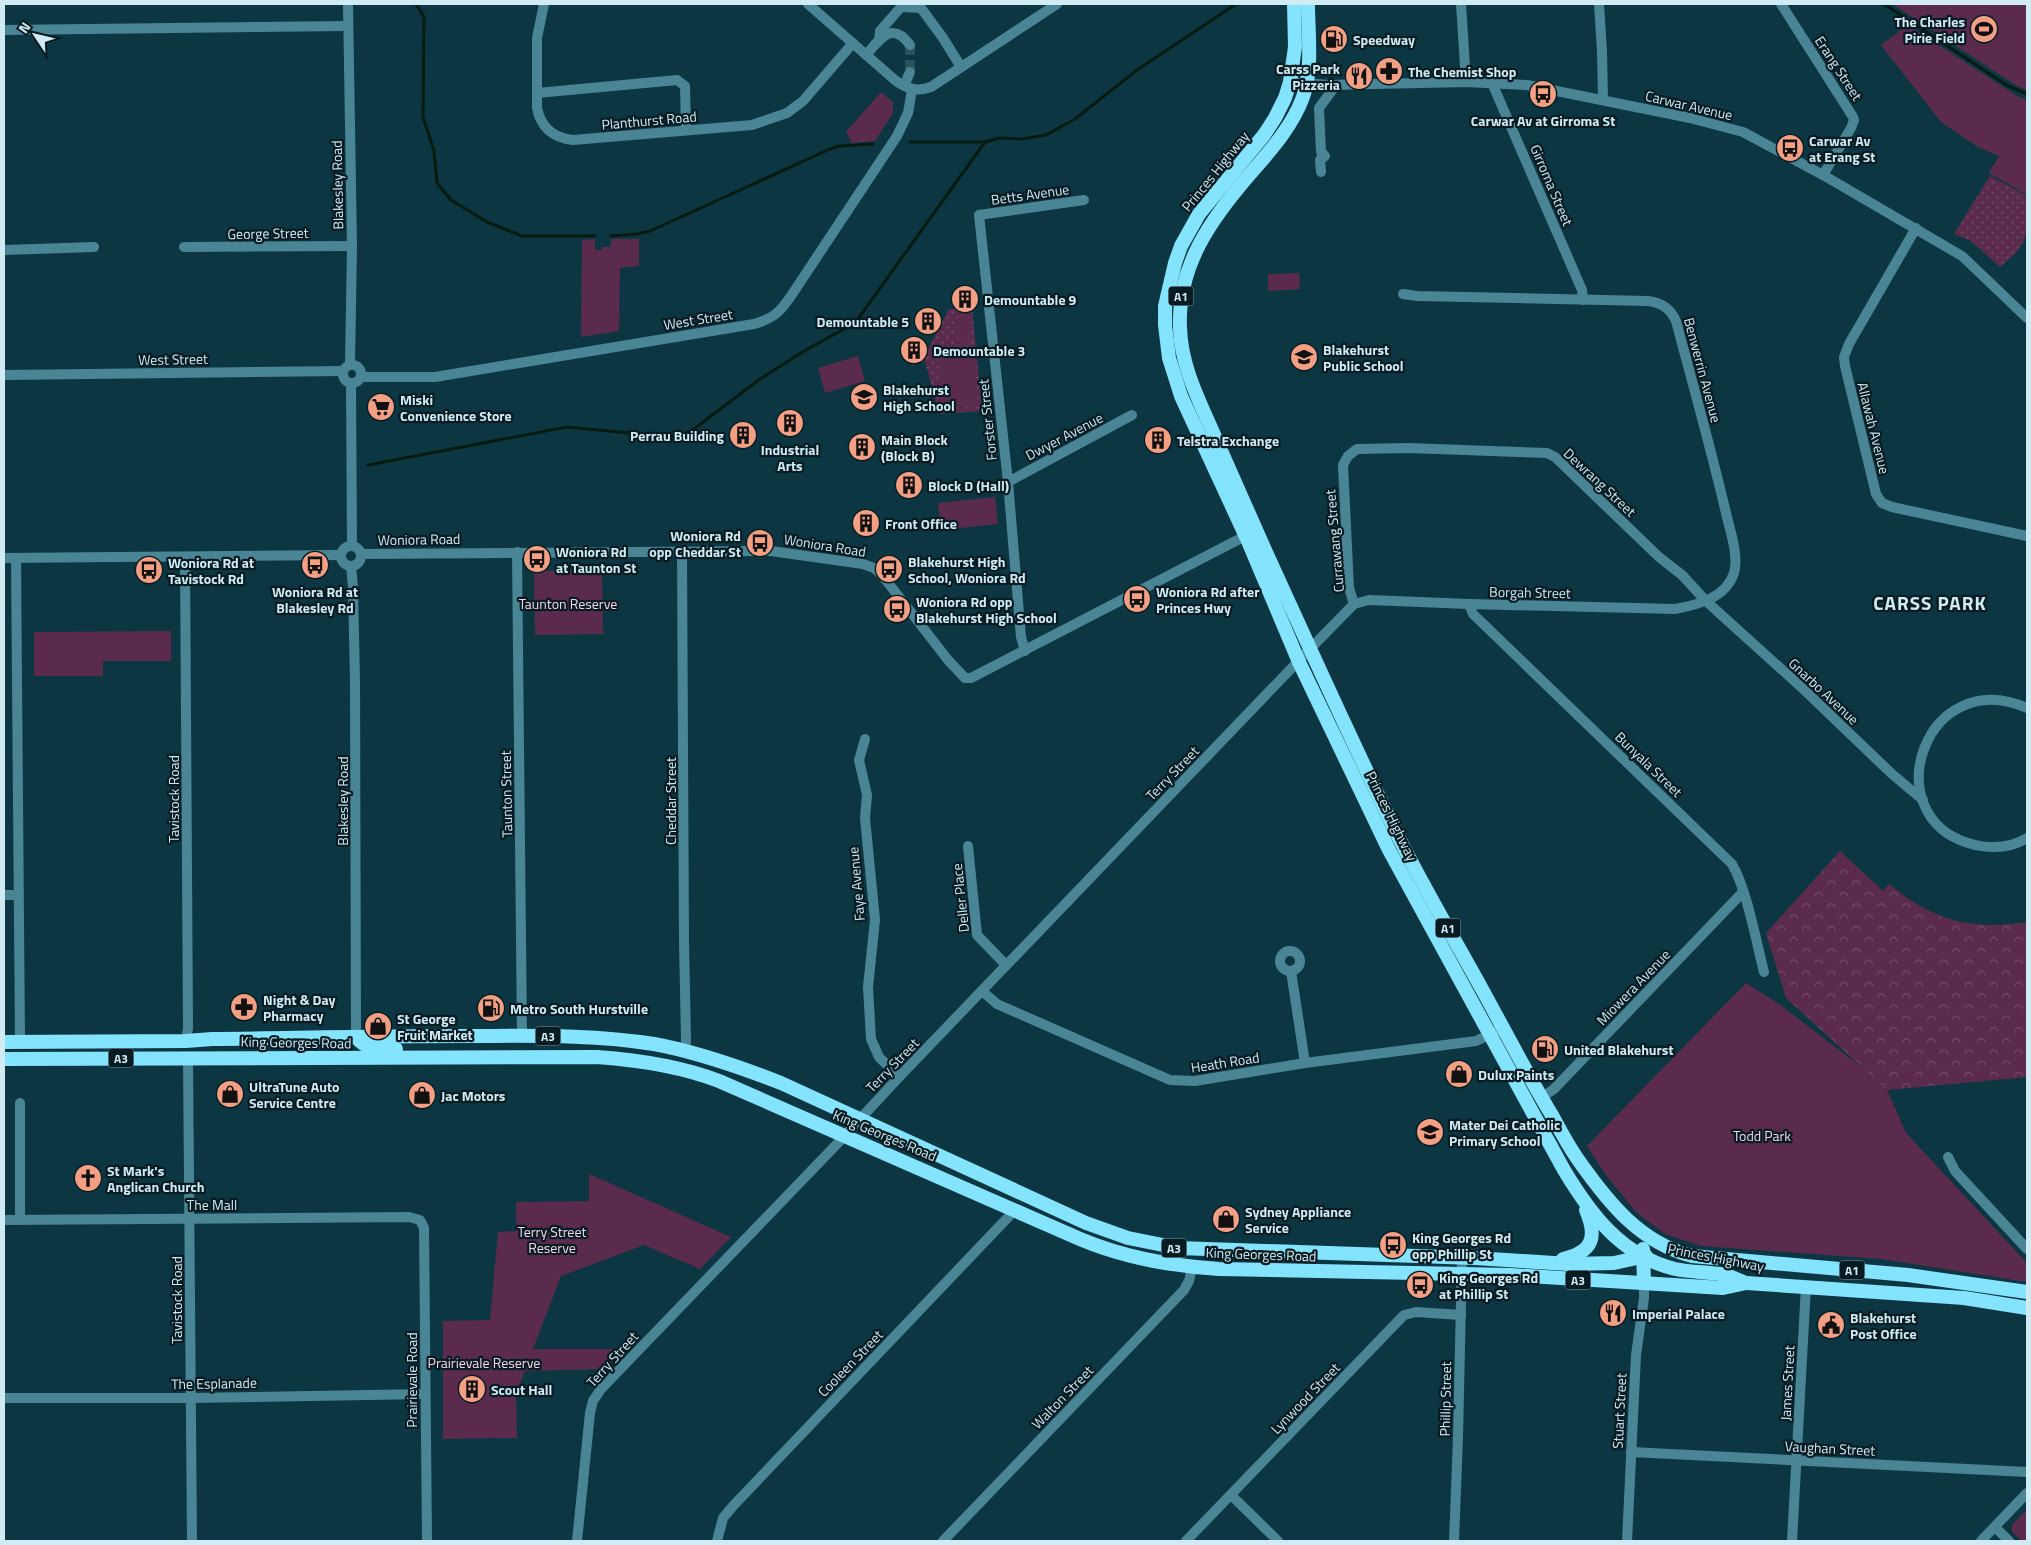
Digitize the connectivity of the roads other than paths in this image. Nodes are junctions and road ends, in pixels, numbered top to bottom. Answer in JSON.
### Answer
{"nodes":[{"id":1,"x":348,"y":4,"type":"edge"},
{"id":2,"x":544,"y":4,"type":"edge"},
{"id":3,"x":808,"y":4,"type":"edge"},
{"id":4,"x":1056,"y":4,"type":"edge"},
{"id":5,"x":1294,"y":4,"type":"edge"},
{"id":6,"x":1308,"y":4,"type":"edge"},
{"id":7,"x":1461,"y":4,"type":"edge"},
{"id":8,"x":1599,"y":4,"type":"edge"},
{"id":9,"x":1780,"y":4,"type":"edge"},
{"id":10,"x":348,"y":26,"type":"junction"},
{"id":11,"x":4,"y":30,"type":"edge"},
{"id":12,"x":879,"y":41,"type":"junction"},
{"id":13,"x":853,"y":43,"type":"junction"},
{"id":14,"x":910,"y":44,"type":"dead end"},
{"id":15,"x":866,"y":55,"type":"junction"},
{"id":16,"x":960,"y":67,"type":"junction"},
{"id":17,"x":910,"y":72,"type":"tunnel mouth"},
{"id":18,"x":1290,"y":82,"type":"junction"},
{"id":19,"x":1466,"y":82,"type":"junction"},
{"id":20,"x":1492,"y":83,"type":"junction"},
{"id":21,"x":1306,"y":84,"type":"junction"},
{"id":22,"x":1336,"y":85,"type":"junction"},
{"id":23,"x":908,"y":88,"type":"junction"},
{"id":24,"x":537,"y":93,"type":"junction"},
{"id":25,"x":1603,"y":100,"type":"junction"},
{"id":26,"x":686,"y":130,"type":"junction"},
{"id":27,"x":1321,"y":172,"type":"dead end"},
{"id":28,"x":1823,"y":174,"type":"junction"},
{"id":29,"x":1084,"y":200,"type":"dead end"},
{"id":30,"x":979,"y":215,"type":"joint"},
{"id":31,"x":1916,"y":228,"type":"junction"},
{"id":32,"x":352,"y":246,"type":"junction"},
{"id":33,"x":94,"y":247,"type":"dead end"},
{"id":34,"x":184,"y":248,"type":"dead end"},
{"id":35,"x":4,"y":250,"type":"edge"},
{"id":36,"x":1403,"y":294,"type":"dead end"},
{"id":37,"x":1583,"y":300,"type":"junction"},
{"id":38,"x":2027,"y":318,"type":"edge"},
{"id":39,"x":347,"y":368,"type":"junction"},
{"id":40,"x":4,"y":375,"type":"edge"},
{"id":41,"x":361,"y":377,"type":"junction"},
{"id":42,"x":351,"y":384,"type":"junction"},
{"id":43,"x":1132,"y":415,"type":"dead end"},
{"id":44,"x":1357,"y":449,"type":"joint"},
{"id":45,"x":1008,"y":482,"type":"junction"},
{"id":46,"x":1251,"y":533,"type":"junction"},
{"id":47,"x":2027,"y":536,"type":"edge"},
{"id":48,"x":352,"y":545,"type":"junction"},
{"id":49,"x":682,"y":551,"type":"junction"},
{"id":50,"x":517,"y":552,"type":"junction"},
{"id":51,"x":362,"y":554,"type":"junction"},
{"id":52,"x":341,"y":555,"type":"junction"},
{"id":53,"x":185,"y":557,"type":"junction"},
{"id":54,"x":4,"y":558,"type":"edge"},
{"id":55,"x":16,"y":558,"type":"junction"},
{"id":56,"x":351,"y":566,"type":"junction"},
{"id":57,"x":1706,"y":601,"type":"junction"},
{"id":58,"x":1354,"y":604,"type":"junction"},
{"id":59,"x":1469,"y":604,"type":"junction"},
{"id":60,"x":1310,"y":649,"type":"junction"},
{"id":61,"x":1025,"y":651,"type":"junction"},
{"id":62,"x":1298,"y":662,"type":"junction"},
{"id":63,"x":2027,"y":708,"type":"edge"},
{"id":64,"x":865,"y":740,"type":"dead end"},
{"id":65,"x":1923,"y":800,"type":"junction"},
{"id":66,"x":2027,"y":838,"type":"edge"},
{"id":67,"x":968,"y":846,"type":"dead end"},
{"id":68,"x":1743,"y":892,"type":"junction"},
{"id":69,"x":4,"y":895,"type":"edge"},
{"id":70,"x":18,"y":895,"type":"junction"},
{"id":71,"x":1006,"y":966,"type":"junction"},
{"id":72,"x":1290,"y":971,"type":"dead end"},
{"id":73,"x":1764,"y":972,"type":"dead end"},
{"id":74,"x":982,"y":992,"type":"junction"},
{"id":75,"x":1503,"y":1028,"type":"junction"},
{"id":76,"x":522,"y":1036,"type":"junction"},
{"id":77,"x":1490,"y":1036,"type":"junction"},
{"id":78,"x":356,"y":1037,"type":"junction"},
{"id":79,"x":186,"y":1041,"type":"junction"},
{"id":80,"x":4,"y":1042,"type":"edge"},
{"id":81,"x":20,"y":1042,"type":"junction"},
{"id":82,"x":685,"y":1051,"type":"junction"},
{"id":83,"x":324,"y":1057,"type":"junction"},
{"id":84,"x":413,"y":1057,"type":"junction"},
{"id":85,"x":188,"y":1058,"type":"junction"},
{"id":86,"x":4,"y":1059,"type":"edge"},
{"id":87,"x":1305,"y":1063,"type":"junction"},
{"id":88,"x":899,"y":1077,"type":"junction"},
{"id":89,"x":1541,"y":1098,"type":"junction"},
{"id":90,"x":20,"y":1103,"type":"dead end"},
{"id":91,"x":860,"y":1119,"type":"junction"},
{"id":92,"x":845,"y":1136,"type":"junction"},
{"id":93,"x":1948,"y":1157,"type":"dead end"},
{"id":94,"x":1580,"y":1197,"type":"junction"},
{"id":95,"x":1014,"y":1211,"type":"junction"},
{"id":96,"x":190,"y":1218,"type":"junction"},
{"id":97,"x":4,"y":1220,"type":"edge"},
{"id":98,"x":20,"y":1220,"type":"junction"},
{"id":99,"x":420,"y":1220,"type":"joint"},
{"id":100,"x":1644,"y":1236,"type":"junction"},
{"id":101,"x":2027,"y":1249,"type":"edge"},
{"id":102,"x":1676,"y":1252,"type":"junction"},
{"id":103,"x":1462,"y":1257,"type":"junction"},
{"id":104,"x":1642,"y":1257,"type":"junction"},
{"id":105,"x":1550,"y":1262,"type":"junction"},
{"id":106,"x":1192,"y":1268,"type":"junction"},
{"id":107,"x":1462,"y":1276,"type":"junction"},
{"id":108,"x":1644,"y":1283,"type":"junction"},
{"id":109,"x":1746,"y":1283,"type":"junction"},
{"id":110,"x":1806,"y":1286,"type":"junction"},
{"id":111,"x":2027,"y":1292,"type":"edge"},
{"id":112,"x":2027,"y":1308,"type":"edge"},
{"id":113,"x":1461,"y":1315,"type":"junction"},
{"id":114,"x":425,"y":1394,"type":"junction"},
{"id":115,"x":4,"y":1398,"type":"edge"},
{"id":116,"x":190,"y":1398,"type":"junction"},
{"id":117,"x":1631,"y":1452,"type":"junction"},
{"id":118,"x":1796,"y":1460,"type":"junction"},
{"id":119,"x":2027,"y":1472,"type":"edge"},
{"id":120,"x":2027,"y":1493,"type":"edge"},
{"id":121,"x":1231,"y":1495,"type":"junction"},
{"id":122,"x":1994,"y":1527,"type":"junction"},
{"id":123,"x":192,"y":1541,"type":"edge"},
{"id":124,"x":427,"y":1541,"type":"edge"},
{"id":125,"x":577,"y":1541,"type":"edge"},
{"id":126,"x":717,"y":1541,"type":"edge"},
{"id":127,"x":943,"y":1541,"type":"edge"},
{"id":128,"x":1186,"y":1541,"type":"edge"},
{"id":129,"x":1278,"y":1541,"type":"edge"},
{"id":130,"x":1454,"y":1541,"type":"edge"},
{"id":131,"x":1627,"y":1541,"type":"edge"},
{"id":132,"x":1792,"y":1541,"type":"edge"},
{"id":133,"x":1981,"y":1541,"type":"edge"},
{"id":134,"x":2009,"y":1541,"type":"edge"}],
"edges":[{"from":1,"to":10,"type":"street","name":"Blakesley Road"},
{"from":2,"to":24,"type":"street","name":"Planthurst Road"},
{"from":3,"to":13,"type":"street"},
{"from":4,"to":16,"type":"street"},
{"from":5,"to":18,"type":"highway","name":"Princes Highway","number":"A1"},
{"from":6,"to":21,"type":"highway","name":"Princes Highway","number":"A1"},
{"from":7,"to":19,"type":"street"},
{"from":8,"to":25,"type":"street"},
{"from":9,"to":28,"type":"street","name":"Erang Street"},
{"from":10,"to":11,"type":"street"},
{"from":10,"to":32,"type":"street","name":"Blakesley Road"},
{"from":12,"to":14,"type":"street"},
{"from":12,"to":15,"type":"street"},
{"from":12,"to":16,"type":"street"},
{"from":13,"to":15,"type":"street"},
{"from":13,"to":26,"type":"street","name":"Planthurst Road"},
{"from":15,"to":23,"type":"street"},
{"from":16,"to":23,"type":"street"},
{"from":17,"to":23,"type":"street","name":"West Street"},
{"from":18,"to":21,"type":"street","name":"Carwar Avenue"},
{"from":18,"to":46,"type":"highway","name":"Princes Highway","number":"A1"},
{"from":19,"to":20,"type":"street","name":"Carwar Avenue"},
{"from":19,"to":22,"type":"street","name":"Carwar Avenue"},
{"from":20,"to":25,"type":"street","name":"Carwar Avenue"},
{"from":20,"to":37,"type":"street","name":"Girroma Street"},
{"from":21,"to":22,"type":"street","name":"Carwar Avenue"},
{"from":21,"to":46,"type":"highway","name":"Princes Highway","number":"A1"},
{"from":22,"to":27,"type":"street"},
{"from":23,"to":41,"type":"street","name":"West Street"},
{"from":24,"to":26,"type":"street","name":"Planthurst Road"},
{"from":24,"to":26,"type":"street"},
{"from":25,"to":28,"type":"street","name":"Carwar Avenue"},
{"from":28,"to":31,"type":"street","name":"Carwar Avenue"},
{"from":29,"to":30,"type":"street","name":"Betts Avenue"},
{"from":30,"to":45,"type":"street","name":"Forster Street"},
{"from":31,"to":38,"type":"street","name":"Carwar Avenue"},
{"from":31,"to":47,"type":"street","name":"Allawah Avenue"},
{"from":32,"to":34,"type":"street","name":"George Street"},
{"from":32,"to":39,"type":"street","name":"Blakesley Road"},
{"from":33,"to":35,"type":"street"},
{"from":36,"to":37,"type":"street","name":"Benwerrin Avenue"},
{"from":37,"to":57,"type":"street","name":"Benwerrin Avenue"},
{"from":39,"to":40,"type":"street","name":"West Street"},
{"from":39,"to":41,"type":"street"},
{"from":39,"to":42,"type":"street"},
{"from":41,"to":42,"type":"street"},
{"from":42,"to":48,"type":"street"},
{"from":43,"to":45,"type":"street","name":"Dwyer Avenue"},
{"from":44,"to":57,"type":"street","name":"Dewrang Street"},
{"from":44,"to":58,"type":"street","name":"Currawang Street"},
{"from":45,"to":61,"type":"street","name":"Forster Street"},
{"from":46,"to":60,"type":"highway","name":"Princes Highway","number":"A1"},
{"from":46,"to":61,"type":"street","name":"Woniora Road"},
{"from":46,"to":62,"type":"highway","name":"Princes Highway","number":"A1"},
{"from":48,"to":51,"type":"street"},
{"from":48,"to":52,"type":"street"},
{"from":49,"to":50,"type":"street","name":"Woniora Road"},
{"from":49,"to":61,"type":"street","name":"Woniora Road"},
{"from":49,"to":82,"type":"street","name":"Cheddar Street"},
{"from":50,"to":51,"type":"street","name":"Woniora Road"},
{"from":50,"to":76,"type":"street","name":"Taunton Street"},
{"from":51,"to":56,"type":"street"},
{"from":52,"to":53,"type":"street"},
{"from":52,"to":56,"type":"street"},
{"from":53,"to":55,"type":"street"},
{"from":53,"to":79,"type":"street","name":"Tavistock Road"},
{"from":54,"to":55,"type":"street"},
{"from":55,"to":70,"type":"street"},
{"from":56,"to":78,"type":"street","name":"Blakesley Road"},
{"from":57,"to":59,"type":"street","name":"Borgah Street"},
{"from":57,"to":65,"type":"street","name":"Gnarbo Avenue"},
{"from":58,"to":59,"type":"street","name":"Borgah Street"},
{"from":58,"to":60,"type":"street","name":"Currawang Street"},
{"from":59,"to":68,"type":"street","name":"Bunyala Street"},
{"from":60,"to":62,"type":"street","name":"Terry Street"},
{"from":60,"to":75,"type":"highway","name":"Princes Highway","number":"A1"},
{"from":62,"to":71,"type":"street","name":"Terry Street"},
{"from":62,"to":77,"type":"highway","name":"Princes Highway","number":"A1"},
{"from":63,"to":65,"type":"street","name":"Gnarbo Avenue"},
{"from":64,"to":88,"type":"street","name":"Faye Avenue"},
{"from":65,"to":66,"type":"street","name":"Gnarbo Avenue"},
{"from":67,"to":71,"type":"street","name":"Deller Place"},
{"from":68,"to":73,"type":"street","name":"Bunyala Street"},
{"from":68,"to":89,"type":"street","name":"Miowera Avenue"},
{"from":69,"to":70,"type":"street"},
{"from":70,"to":81,"type":"street"},
{"from":71,"to":74,"type":"street","name":"Terry Street"},
{"from":72,"to":87,"type":"street"},
{"from":74,"to":87,"type":"street","name":"Heath Road"},
{"from":74,"to":88,"type":"street","name":"Terry Street"},
{"from":75,"to":77,"type":"street","name":"Heath Road"},
{"from":75,"to":89,"type":"highway","name":"Princes Highway","number":"A1"},
{"from":76,"to":78,"type":"highway","name":"King Georges Road","number":"A3"},
{"from":76,"to":82,"type":"highway","name":"King Georges Road","number":"A3"},
{"from":77,"to":87,"type":"street","name":"Heath Road"},
{"from":77,"to":94,"type":"highway","name":"Princes Highway","number":"A1"},
{"from":78,"to":79,"type":"highway","name":"King Georges Road","number":"A3"},
{"from":78,"to":83,"type":"highway"},
{"from":78,"to":84,"type":"highway"},
{"from":79,"to":81,"type":"highway","name":"King Georges Road","number":"A3"},
{"from":80,"to":81,"type":"highway","name":"King Georges Road","number":"A3"},
{"from":82,"to":91,"type":"highway","name":"King Georges Road","number":"A3"},
{"from":83,"to":84,"type":"highway","name":"King Georges Road","number":"A3"},
{"from":83,"to":85,"type":"highway","name":"King Georges Road","number":"A3"},
{"from":84,"to":92,"type":"highway","name":"King Georges Road","number":"A3"},
{"from":85,"to":86,"type":"highway","name":"King Georges Road","number":"A3"},
{"from":85,"to":96,"type":"street","name":"Tavistock Road"},
{"from":88,"to":91,"type":"street","name":"Terry Street"},
{"from":89,"to":100,"type":"highway","name":"Princes Highway","number":"A1"},
{"from":90,"to":98,"type":"street"},
{"from":91,"to":92,"type":"street","name":"Terry Street"},
{"from":91,"to":103,"type":"highway","name":"King Georges Road","number":"A3"},
{"from":92,"to":95,"type":"highway","name":"King Georges Road","number":"A3"},
{"from":92,"to":125,"type":"street","name":"Terry Street"},
{"from":93,"to":101,"type":"street"},
{"from":94,"to":104,"type":"highway","name":"Princes Highway","number":"A1"},
{"from":94,"to":105,"type":"highway"},
{"from":95,"to":106,"type":"highway","name":"King Georges Road","number":"A3"},
{"from":95,"to":126,"type":"street","name":"Cooleen Street"},
{"from":96,"to":98,"type":"street","name":"The Mall"},
{"from":96,"to":99,"type":"street","name":"The Mall"},
{"from":96,"to":116,"type":"street","name":"Tavistock Road"},
{"from":97,"to":98,"type":"street","name":"The Mall"},
{"from":99,"to":114,"type":"street","name":"Prairievale Road"},
{"from":100,"to":102,"type":"highway","name":"Princes Highway","number":"A1"},
{"from":100,"to":104,"type":"highway"},
{"from":102,"to":104,"type":"highway","name":"King Georges Road","number":"A3"},
{"from":102,"to":111,"type":"highway","name":"Princes Highway","number":"A1"},
{"from":103,"to":105,"type":"highway","name":"King Georges Road","number":"A3"},
{"from":103,"to":107,"type":"street","name":"Phillip Street"},
{"from":104,"to":105,"type":"highway","name":"King Georges Road","number":"A3"},
{"from":104,"to":108,"type":"highway"},
{"from":104,"to":109,"type":"highway","name":"Princes Highway","number":"A1"},
{"from":106,"to":107,"type":"highway","name":"King Georges Road","number":"A3"},
{"from":106,"to":127,"type":"street","name":"Walton Street"},
{"from":107,"to":108,"type":"highway","name":"King Georges Road","number":"A3"},
{"from":107,"to":113,"type":"street","name":"Phillip Street"},
{"from":108,"to":109,"type":"highway","name":"King Georges Road","number":"A3"},
{"from":108,"to":117,"type":"street","name":"Stuart Street"},
{"from":109,"to":110,"type":"highway","name":"Princes Highway","number":"A1"},
{"from":110,"to":112,"type":"highway","name":"Princes Highway","number":"A1"},
{"from":110,"to":118,"type":"street","name":"James Street"},
{"from":113,"to":121,"type":"street","name":"Lynwood Street"},
{"from":113,"to":130,"type":"street","name":"Phillip Street"},
{"from":114,"to":116,"type":"street","name":"The Esplanade"},
{"from":114,"to":124,"type":"street","name":"Prairievale Road"},
{"from":115,"to":116,"type":"street","name":"The Esplanade"},
{"from":116,"to":123,"type":"street","name":"Tavistock Road"},
{"from":117,"to":118,"type":"street","name":"Vaughan Street"},
{"from":117,"to":131,"type":"street","name":"Stuart Street"},
{"from":118,"to":119,"type":"street","name":"Vaughan Street"},
{"from":118,"to":132,"type":"street","name":"James Street"},
{"from":120,"to":122,"type":"street"},
{"from":121,"to":128,"type":"street","name":"Lynwood Street"},
{"from":121,"to":129,"type":"street"},
{"from":122,"to":133,"type":"street"},
{"from":122,"to":134,"type":"street"}]}
